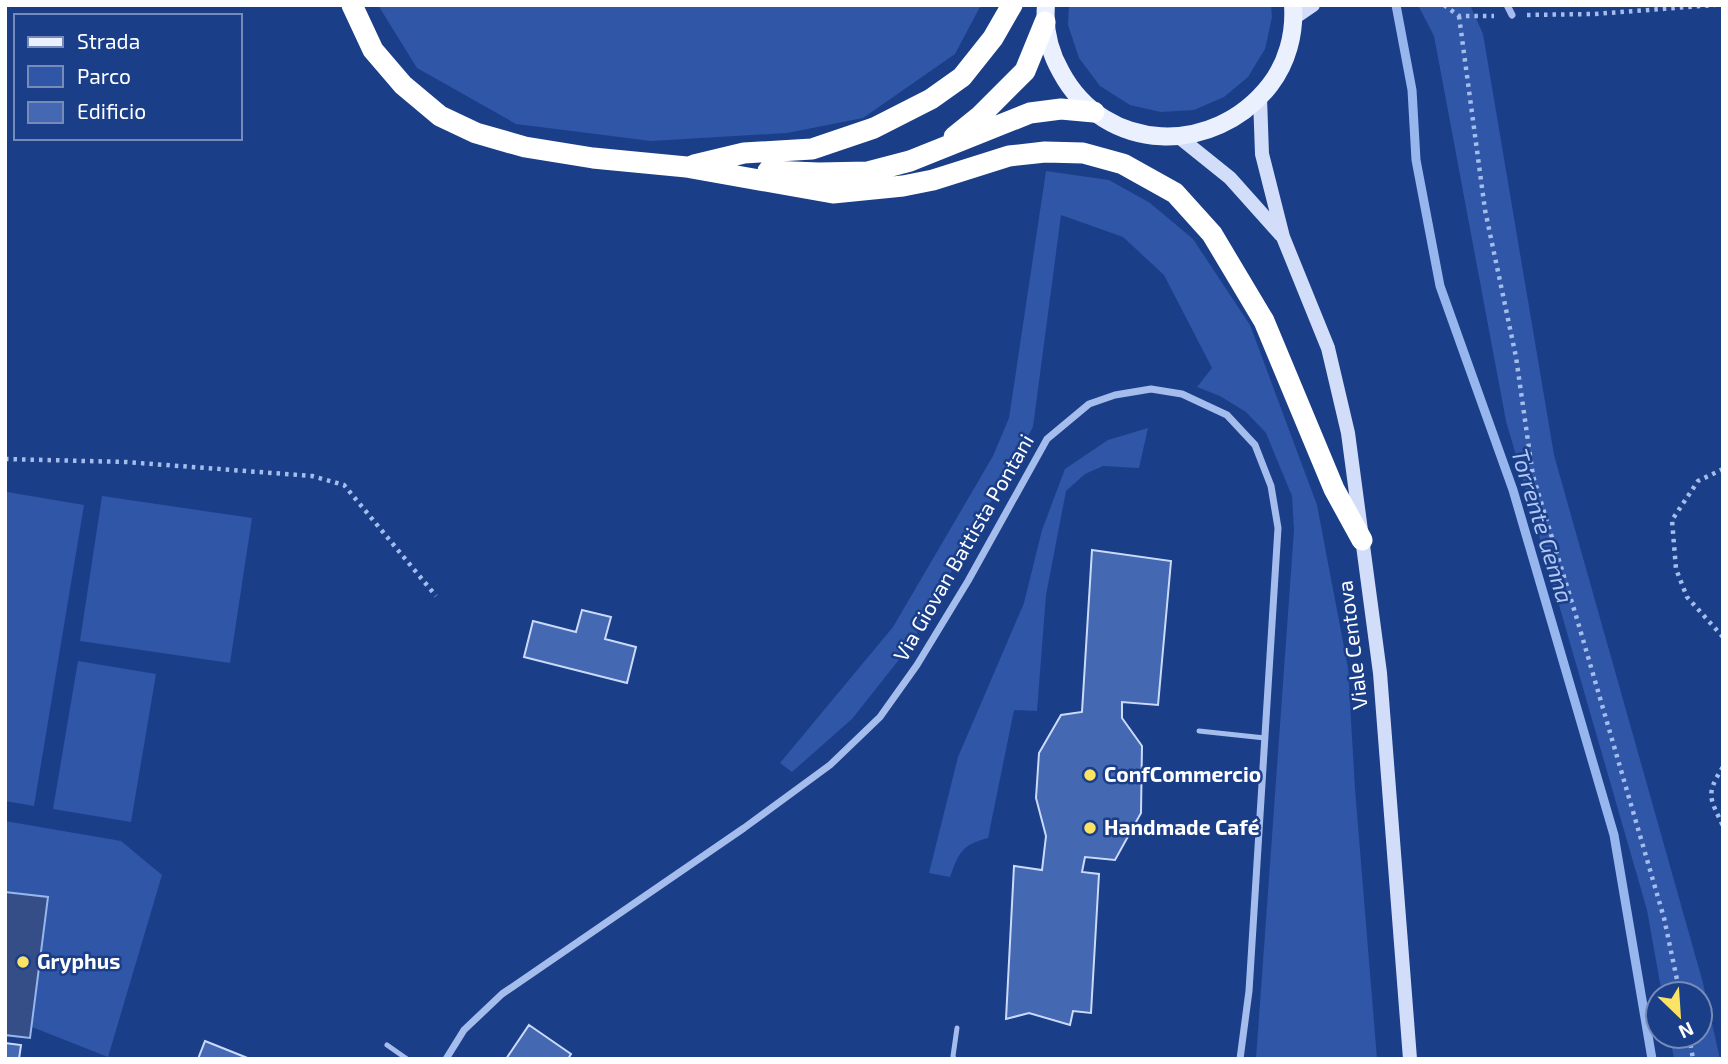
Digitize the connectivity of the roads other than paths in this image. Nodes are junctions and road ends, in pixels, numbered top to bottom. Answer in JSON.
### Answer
{"nodes":[{"id":1,"x":352,"y":5,"type":"edge"},
{"id":2,"x":1012,"y":5,"type":"edge"},
{"id":3,"x":1313,"y":5,"type":"edge"},
{"id":4,"x":1507,"y":5,"type":"edge"},
{"id":5,"x":1293,"y":12,"type":"edge"},
{"id":6,"x":1045,"y":13,"type":"edge"},
{"id":7,"x":1511,"y":15,"type":"road end"},
{"id":8,"x":1259,"y":98,"type":"junction"},
{"id":9,"x":1094,"y":112,"type":"junction"},
{"id":10,"x":1178,"y":137,"type":"junction"},
{"id":11,"x":939,"y":149,"type":"junction"},
{"id":12,"x":686,"y":167,"type":"junction"},
{"id":13,"x":1283,"y":237,"type":"junction"},
{"id":14,"x":1362,"y":540,"type":"junction"},
{"id":15,"x":1199,"y":731,"type":"dead end"},
{"id":16,"x":1265,"y":738,"type":"junction"},
{"id":17,"x":957,"y":1028,"type":"dead end"},
{"id":18,"x":387,"y":1045,"type":"dead end"},
{"id":19,"x":402,"y":1057,"type":"edge"},
{"id":20,"x":446,"y":1059,"type":"edge"},
{"id":21,"x":954,"y":1059,"type":"edge"},
{"id":22,"x":1240,"y":1059,"type":"edge"},
{"id":23,"x":1410,"y":1059,"type":"edge"}],
"edges":[{"from":1,"to":12,"type":"highway"},
{"from":2,"to":12,"type":"highway"},
{"from":3,"to":5,"type":"main road"},
{"from":4,"to":7,"type":"street"},
{"from":5,"to":8,"type":"main road"},
{"from":6,"to":9,"type":"main road"},
{"from":6,"to":11,"type":"highway"},
{"from":8,"to":10,"type":"main road"},
{"from":8,"to":13,"type":"main road"},
{"from":9,"to":10,"type":"main road"},
{"from":9,"to":11,"type":"highway"},
{"from":10,"to":13,"type":"main road"},
{"from":11,"to":12,"type":"highway"},
{"from":12,"to":14,"type":"highway"},
{"from":13,"to":14,"type":"main road","name":"Viale Centova"},
{"from":14,"to":23,"type":"main road","name":"Viale Centova"},
{"from":15,"to":16,"type":"lane"},
{"from":16,"to":20,"type":"street","name":"Via Giovan Battista Pontani"},
{"from":16,"to":22,"type":"street","name":"Via Giovan Battista Pontani"},
{"from":17,"to":21,"type":"lane"},
{"from":18,"to":19,"type":"lane"}]}
